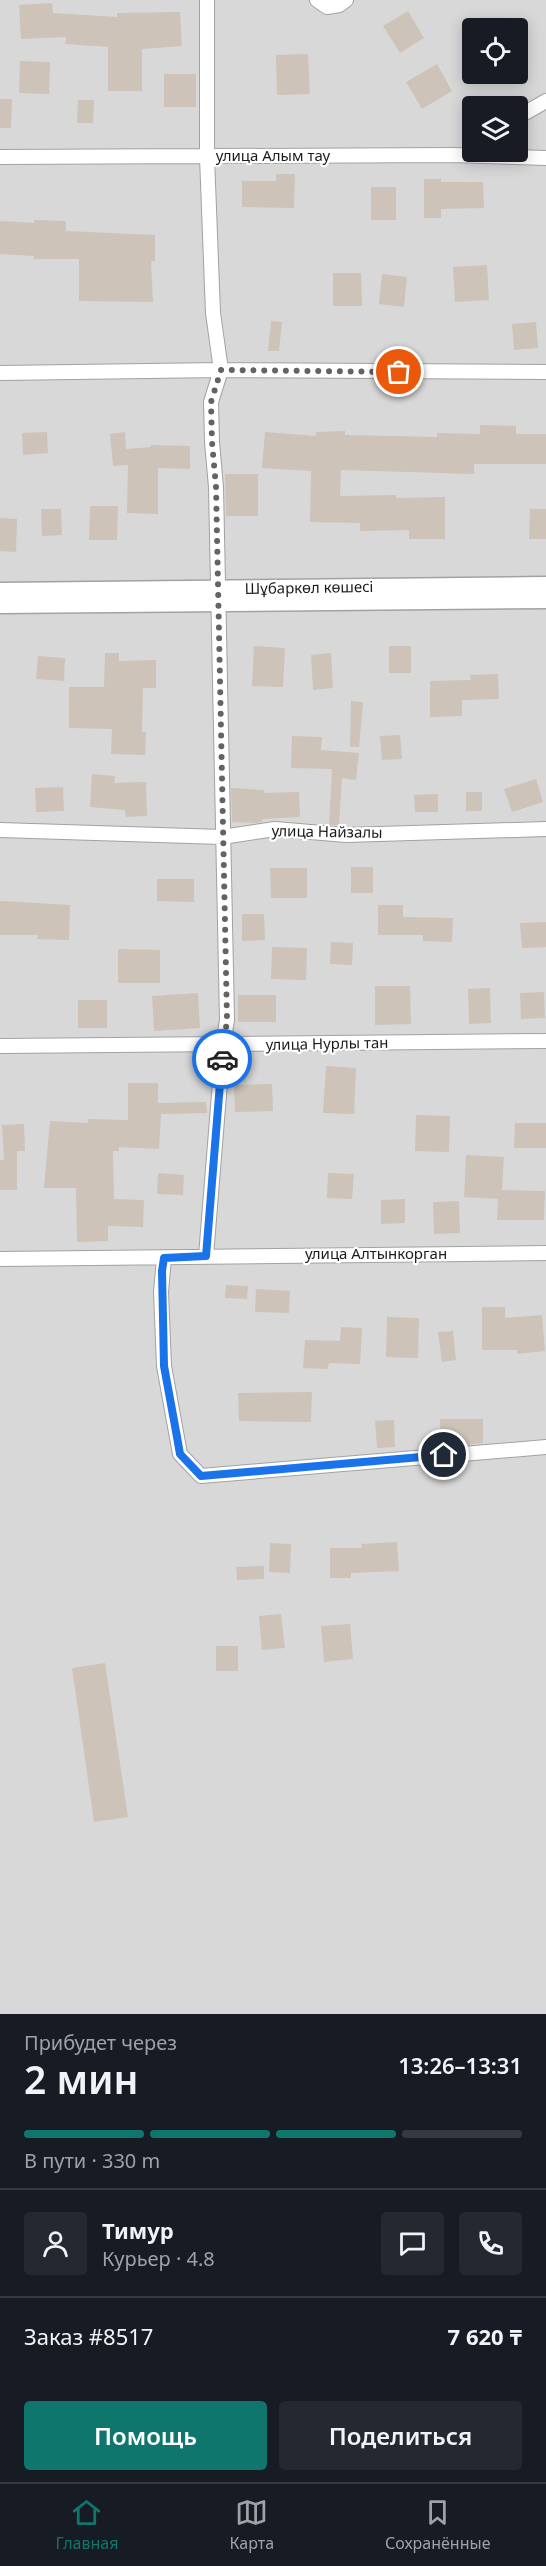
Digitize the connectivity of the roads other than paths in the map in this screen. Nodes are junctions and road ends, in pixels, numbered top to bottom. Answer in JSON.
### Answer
{"nodes":[{"id":1,"x":207,"y":0,"type":"edge"},
{"id":2,"x":317,"y":0,"type":"edge"},
{"id":3,"x":346,"y":0,"type":"edge"},
{"id":4,"x":546,"y":101,"type":"edge"},
{"id":5,"x":528,"y":111,"type":"edge"},
{"id":6,"x":462,"y":149,"type":"edge"},
{"id":7,"x":452,"y":155,"type":"junction"},
{"id":8,"x":207,"y":157,"type":"junction"},
{"id":9,"x":0,"y":158,"type":"edge"},
{"id":10,"x":546,"y":158,"type":"edge"},
{"id":11,"x":221,"y":370,"type":"junction"},
{"id":12,"x":546,"y":372,"type":"edge"},
{"id":13,"x":0,"y":373,"type":"edge"},
{"id":14,"x":546,"y":585,"type":"edge"},
{"id":15,"x":0,"y":591,"type":"edge"},
{"id":16,"x":218,"y":596,"type":"junction"},
{"id":17,"x":546,"y":600,"type":"edge"},
{"id":18,"x":0,"y":605,"type":"edge"},
{"id":19,"x":546,"y":829,"type":"edge"},
{"id":20,"x":0,"y":830,"type":"edge"},
{"id":21,"x":222,"y":837,"type":"junction"},
{"id":22,"x":546,"y":1041,"type":"edge"},
{"id":23,"x":223,"y":1045,"type":"junction"},
{"id":24,"x":0,"y":1046,"type":"edge"},
{"id":25,"x":546,"y":1253,"type":"edge"},
{"id":26,"x":206,"y":1256,"type":"junction"},
{"id":27,"x":164,"y":1258,"type":"junction"},
{"id":28,"x":0,"y":1259,"type":"edge"},
{"id":29,"x":546,"y":1447,"type":"edge"}],
"edges":[{"from":1,"to":8,"type":"street"},
{"from":2,"to":3,"type":"street"},
{"from":4,"to":5,"type":"street"},
{"from":6,"to":7,"type":"street"},
{"from":7,"to":8,"type":"street","name":"улица Алым тау"},
{"from":7,"to":10,"type":"street","name":"улица Алым тау"},
{"from":8,"to":9,"type":"street","name":"улица Алым тау"},
{"from":8,"to":11,"type":"street"},
{"from":11,"to":12,"type":"street"},
{"from":11,"to":13,"type":"street"},
{"from":11,"to":16,"type":"street"},
{"from":14,"to":16,"type":"street","name":"Шұбаркөл көшесі"},
{"from":15,"to":16,"type":"street","name":"Шұбаркөл көшесі"},
{"from":16,"to":17,"type":"street","name":"Шұбаркөл көшесі"},
{"from":16,"to":18,"type":"street","name":"Шұбаркөл көшесі"},
{"from":16,"to":21,"type":"street"},
{"from":19,"to":21,"type":"street","name":"улица Найзалы"},
{"from":20,"to":21,"type":"street","name":"улица Найзалы"},
{"from":21,"to":23,"type":"street"},
{"from":22,"to":23,"type":"street","name":"улица Нурлы тан"},
{"from":23,"to":24,"type":"street","name":"улица Нурлы тан"},
{"from":23,"to":26,"type":"street"},
{"from":25,"to":26,"type":"street","name":"улица Алтынкорган"},
{"from":26,"to":27,"type":"street","name":"улица Алтынкорган"},
{"from":27,"to":28,"type":"street","name":"улица Алтынкорган"},
{"from":27,"to":29,"type":"street"}]}
